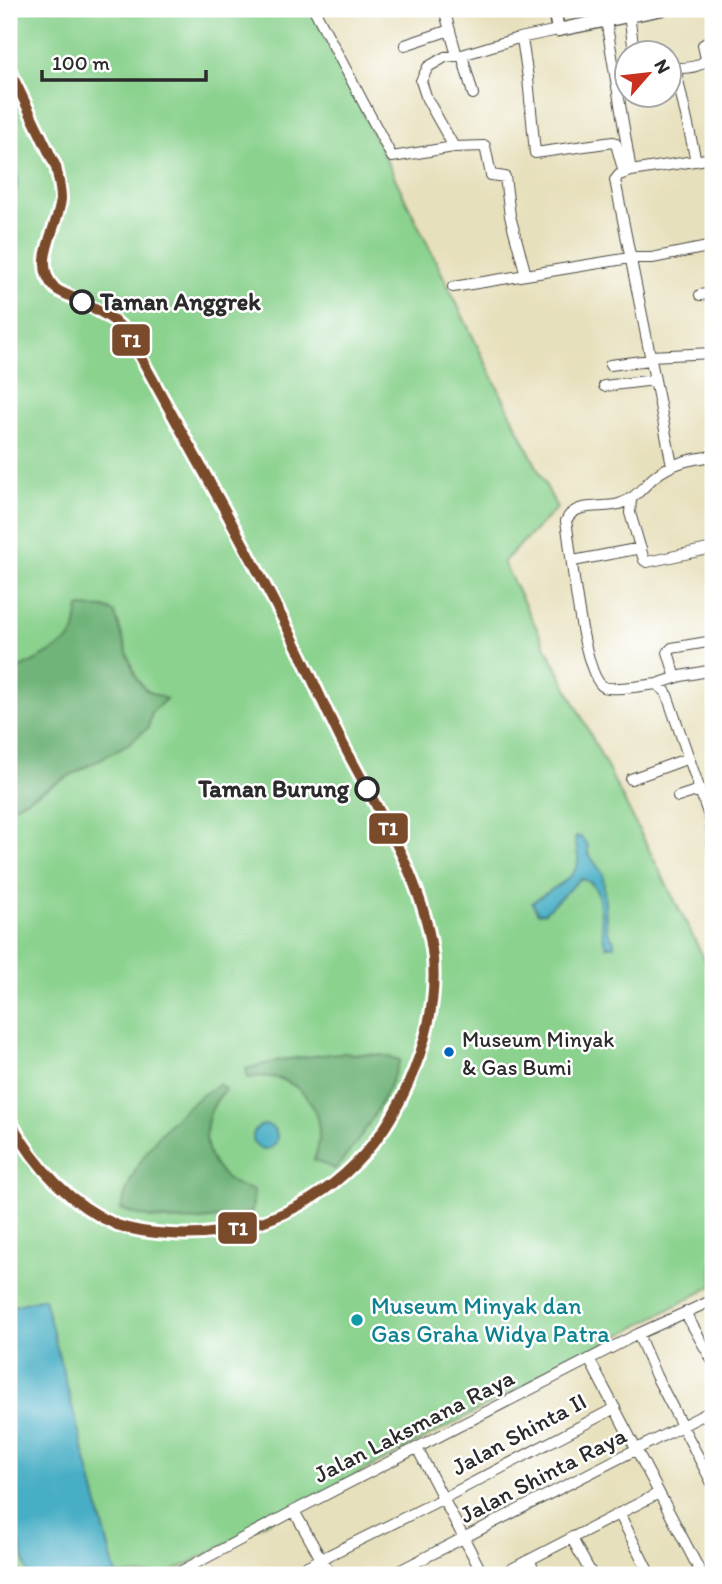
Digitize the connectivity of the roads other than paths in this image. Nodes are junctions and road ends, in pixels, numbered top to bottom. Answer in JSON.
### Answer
{"nodes":[{"id":1,"x":314,"y":9,"type":"edge"},
{"id":2,"x":444,"y":9,"type":"edge"},
{"id":3,"x":554,"y":9,"type":"edge"},
{"id":4,"x":662,"y":9,"type":"edge"},
{"id":5,"x":629,"y":14,"type":"junction"},
{"id":6,"x":606,"y":20,"type":"junction"},
{"id":7,"x":450,"y":30,"type":"junction"},
{"id":8,"x":558,"y":30,"type":"junction"},
{"id":9,"x":632,"y":38,"type":"edge"},
{"id":10,"x":522,"y":39,"type":"junction"},
{"id":11,"x":713,"y":39,"type":"edge"},
{"id":12,"x":405,"y":45,"type":"dead end"},
{"id":13,"x":459,"y":56,"type":"junction"},
{"id":14,"x":684,"y":70,"type":"edge"},
{"id":15,"x":473,"y":94,"type":"dead end"},
{"id":16,"x":682,"y":108,"type":"edge"},
{"id":17,"x":454,"y":147,"type":"junction"},
{"id":18,"x":713,"y":158,"type":"edge"},
{"id":19,"x":696,"y":161,"type":"junction"},
{"id":20,"x":625,"y":173,"type":"junction"},
{"id":21,"x":713,"y":246,"type":"edge"},
{"id":22,"x":631,"y":258,"type":"junction"},
{"id":23,"x":526,"y":275,"type":"junction"},
{"id":24,"x":453,"y":287,"type":"dead end"},
{"id":25,"x":713,"y":293,"type":"edge"},
{"id":26,"x":700,"y":295,"type":"dead end"},
{"id":27,"x":713,"y":354,"type":"edge"},
{"id":28,"x":650,"y":358,"type":"junction"},
{"id":29,"x":610,"y":365,"type":"dead end"},
{"id":30,"x":655,"y":380,"type":"junction"},
{"id":31,"x":604,"y":386,"type":"dead end"},
{"id":32,"x":713,"y":456,"type":"edge"},
{"id":33,"x":672,"y":465,"type":"junction"},
{"id":34,"x":631,"y":499,"type":"junction"},
{"id":35,"x":641,"y":548,"type":"junction"},
{"id":36,"x":713,"y":548,"type":"edge"},
{"id":37,"x":573,"y":561,"type":"junction"},
{"id":38,"x":713,"y":641,"type":"edge"},
{"id":39,"x":713,"y":670,"type":"edge"},
{"id":40,"x":676,"y":678,"type":"junction"},
{"id":41,"x":657,"y":684,"type":"junction"},
{"id":42,"x":689,"y":758,"type":"junction"},
{"id":43,"x":631,"y":779,"type":"dead end"},
{"id":44,"x":699,"y":790,"type":"junction"},
{"id":45,"x":678,"y":797,"type":"dead end"},
{"id":46,"x":712,"y":826,"type":"edge"},
{"id":47,"x":713,"y":850,"type":"edge"},
{"id":48,"x":713,"y":1300,"type":"edge"},
{"id":49,"x":686,"y":1314,"type":"junction"},
{"id":50,"x":638,"y":1334,"type":"junction"},
{"id":51,"x":589,"y":1359,"type":"junction"},
{"id":52,"x":713,"y":1359,"type":"edge"},
{"id":53,"x":615,"y":1408,"type":"junction"},
{"id":54,"x":713,"y":1410,"type":"edge"},
{"id":55,"x":683,"y":1426,"type":"junction"},
{"id":56,"x":417,"y":1448,"type":"junction"},
{"id":57,"x":636,"y":1450,"type":"junction"},
{"id":58,"x":713,"y":1485,"type":"edge"},
{"id":59,"x":659,"y":1493,"type":"junction"},
{"id":60,"x":444,"y":1498,"type":"junction"},
{"id":61,"x":294,"y":1511,"type":"junction"},
{"id":62,"x":619,"y":1513,"type":"junction"},
{"id":63,"x":571,"y":1537,"type":"junction"},
{"id":64,"x":465,"y":1539,"type":"junction"},
{"id":65,"x":321,"y":1559,"type":"junction"},
{"id":66,"x":529,"y":1560,"type":"junction"},
{"id":67,"x":174,"y":1575,"type":"edge"},
{"id":68,"x":289,"y":1575,"type":"edge"},
{"id":69,"x":330,"y":1575,"type":"edge"},
{"id":70,"x":391,"y":1575,"type":"edge"},
{"id":71,"x":483,"y":1575,"type":"edge"},
{"id":72,"x":500,"y":1575,"type":"edge"},
{"id":73,"x":537,"y":1575,"type":"edge"},
{"id":74,"x":592,"y":1575,"type":"edge"},
{"id":75,"x":650,"y":1575,"type":"edge"},
{"id":76,"x":702,"y":1575,"type":"edge"}],
"edges":[{"from":1,"to":17,"type":"street"},
{"from":2,"to":7,"type":"street"},
{"from":3,"to":8,"type":"street"},
{"from":4,"to":5,"type":"street"},
{"from":5,"to":6,"type":"street"},
{"from":5,"to":9,"type":"street"},
{"from":6,"to":8,"type":"street"},
{"from":6,"to":20,"type":"street"},
{"from":7,"to":12,"type":"street"},
{"from":7,"to":13,"type":"street"},
{"from":8,"to":10,"type":"street"},
{"from":10,"to":13,"type":"street"},
{"from":10,"to":20,"type":"street"},
{"from":11,"to":14,"type":"street"},
{"from":13,"to":15,"type":"street"},
{"from":13,"to":17,"type":"street"},
{"from":16,"to":19,"type":"street"},
{"from":17,"to":23,"type":"street"},
{"from":18,"to":19,"type":"street"},
{"from":19,"to":20,"type":"street"},
{"from":20,"to":22,"type":"street"},
{"from":21,"to":22,"type":"street"},
{"from":22,"to":23,"type":"street"},
{"from":22,"to":28,"type":"street"},
{"from":23,"to":24,"type":"street"},
{"from":25,"to":26,"type":"street"},
{"from":27,"to":28,"type":"street"},
{"from":28,"to":29,"type":"street"},
{"from":28,"to":30,"type":"street"},
{"from":30,"to":31,"type":"street"},
{"from":30,"to":33,"type":"street"},
{"from":32,"to":33,"type":"street"},
{"from":33,"to":34,"type":"street"},
{"from":34,"to":35,"type":"street"},
{"from":34,"to":37,"type":"street"},
{"from":35,"to":36,"type":"street"},
{"from":35,"to":37,"type":"street"},
{"from":37,"to":41,"type":"street"},
{"from":38,"to":40,"type":"street"},
{"from":39,"to":40,"type":"street"},
{"from":40,"to":41,"type":"street"},
{"from":41,"to":42,"type":"street"},
{"from":42,"to":43,"type":"street"},
{"from":42,"to":44,"type":"street"},
{"from":44,"to":45,"type":"street"},
{"from":44,"to":46,"type":"street"},
{"from":46,"to":47,"type":"street"},
{"from":48,"to":49,"type":"street","name":"Jalan Laksmana Raya"},
{"from":49,"to":50,"type":"street","name":"Jalan Laksmana Raya"},
{"from":49,"to":52,"type":"street"},
{"from":50,"to":51,"type":"street","name":"Jalan Laksmana Raya"},
{"from":50,"to":55,"type":"street"},
{"from":51,"to":53,"type":"street"},
{"from":51,"to":56,"type":"street","name":"Jalan Laksmana Raya"},
{"from":53,"to":57,"type":"street"},
{"from":53,"to":60,"type":"street","name":"Jalan Shinta II"},
{"from":54,"to":55,"type":"street","name":"Jalan Shinta Raya"},
{"from":55,"to":57,"type":"street","name":"Jalan Shinta Raya"},
{"from":55,"to":58,"type":"street"},
{"from":56,"to":60,"type":"street"},
{"from":56,"to":61,"type":"street","name":"Jalan Laksmana Raya"},
{"from":57,"to":59,"type":"street"},
{"from":57,"to":64,"type":"street","name":"Jalan Shinta Raya"},
{"from":59,"to":62,"type":"street"},
{"from":59,"to":76,"type":"street"},
{"from":60,"to":64,"type":"street"},
{"from":60,"to":65,"type":"street","name":"Jalan Shinta II"},
{"from":61,"to":65,"type":"street"},
{"from":61,"to":67,"type":"street","name":"Jalan Laksmana Raya"},
{"from":62,"to":63,"type":"street"},
{"from":62,"to":75,"type":"street"},
{"from":63,"to":66,"type":"street"},
{"from":63,"to":74,"type":"street"},
{"from":64,"to":70,"type":"street","name":"Jalan Shinta Raya"},
{"from":64,"to":71,"type":"street"},
{"from":65,"to":68,"type":"street","name":"Jalan Shinta II"},
{"from":65,"to":69,"type":"street"},
{"from":66,"to":72,"type":"street"},
{"from":66,"to":73,"type":"street"}]}
